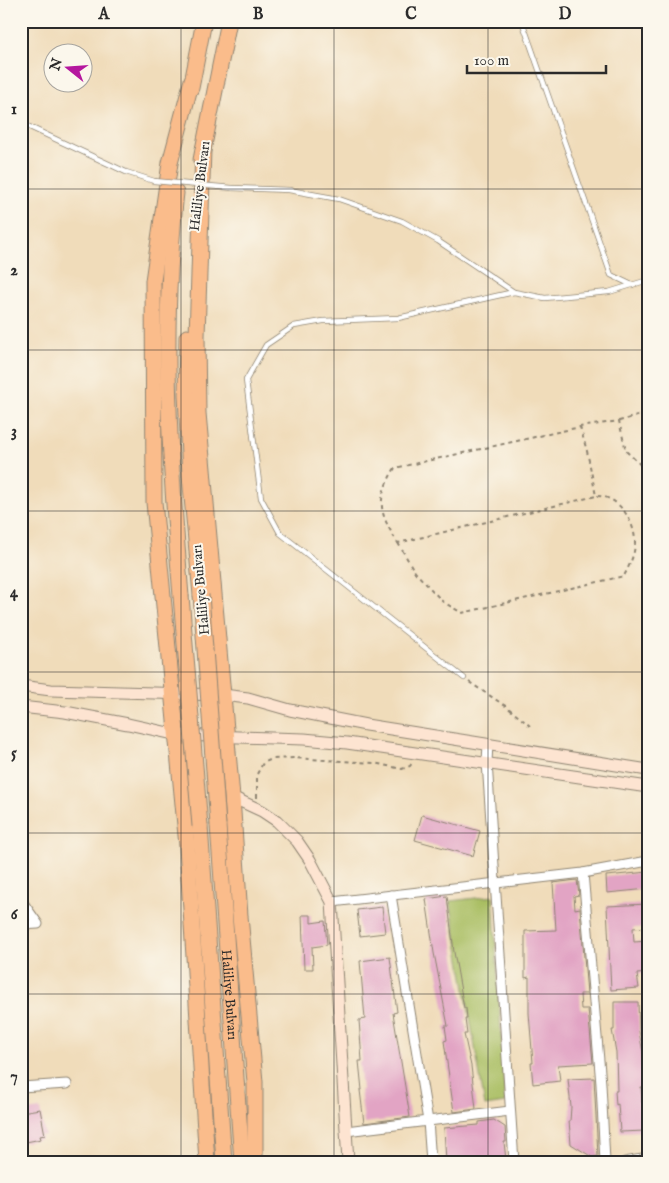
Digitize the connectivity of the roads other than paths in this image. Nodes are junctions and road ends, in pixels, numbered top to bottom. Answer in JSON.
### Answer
{"nodes":[{"id":1,"x":204,"y":21,"type":"edge"},
{"id":2,"x":229,"y":21,"type":"edge"},
{"id":3,"x":522,"y":21,"type":"edge"},
{"id":4,"x":192,"y":80,"type":"junction"},
{"id":5,"x":21,"y":123,"type":"edge"},
{"id":6,"x":203,"y":149,"type":"junction"},
{"id":7,"x":648,"y":280,"type":"edge"},
{"id":8,"x":632,"y":285,"type":"junction"},
{"id":9,"x":514,"y":292,"type":"junction"},
{"id":10,"x":464,"y":678,"type":"road end"},
{"id":11,"x":21,"y":686,"type":"edge"},
{"id":12,"x":173,"y":693,"type":"junction"},
{"id":13,"x":223,"y":695,"type":"junction"},
{"id":14,"x":21,"y":707,"type":"edge"},
{"id":15,"x":178,"y":735,"type":"junction"},
{"id":16,"x":225,"y":737,"type":"junction"},
{"id":17,"x":488,"y":744,"type":"junction"},
{"id":18,"x":487,"y":762,"type":"junction"},
{"id":19,"x":648,"y":770,"type":"edge"},
{"id":20,"x":648,"y":787,"type":"edge"},
{"id":21,"x":232,"y":797,"type":"junction"},
{"id":22,"x":648,"y":861,"type":"edge"},
{"id":23,"x":583,"y":873,"type":"junction"},
{"id":24,"x":495,"y":882,"type":"junction"},
{"id":25,"x":391,"y":895,"type":"junction"},
{"id":26,"x":21,"y":900,"type":"edge"},
{"id":27,"x":332,"y":902,"type":"junction"},
{"id":28,"x":21,"y":925,"type":"edge"},
{"id":29,"x":255,"y":1082,"type":"junction"},
{"id":30,"x":67,"y":1084,"type":"dead end"},
{"id":31,"x":21,"y":1087,"type":"edge"},
{"id":32,"x":510,"y":1111,"type":"junction"},
{"id":33,"x":428,"y":1121,"type":"junction"},
{"id":34,"x":346,"y":1131,"type":"junction"},
{"id":35,"x":648,"y":1158,"type":"edge"},
{"id":36,"x":208,"y":1162,"type":"edge"},
{"id":37,"x":224,"y":1162,"type":"edge"},
{"id":38,"x":242,"y":1162,"type":"edge"},
{"id":39,"x":255,"y":1162,"type":"edge"},
{"id":40,"x":261,"y":1162,"type":"edge"},
{"id":41,"x":348,"y":1162,"type":"edge"},
{"id":42,"x":431,"y":1162,"type":"edge"},
{"id":43,"x":514,"y":1162,"type":"edge"},
{"id":44,"x":604,"y":1162,"type":"edge"},
{"id":45,"x":625,"y":1162,"type":"edge"}],
"edges":[{"from":1,"to":4,"type":"highway","name":"Haliliye Bulvarı"},
{"from":2,"to":6,"type":"highway","name":"Haliliye Bulvarı"},
{"from":3,"to":8,"type":"lane"},
{"from":4,"to":12,"type":"highway"},
{"from":4,"to":37,"type":"highway","name":"Haliliye Bulvarı","bridge":true},
{"from":5,"to":9,"type":"lane","bridge":true},
{"from":6,"to":13,"type":"highway"},
{"from":6,"to":38,"type":"highway","name":"Haliliye Bulvarı","bridge":true},
{"from":7,"to":8,"type":"lane"},
{"from":8,"to":9,"type":"lane"},
{"from":9,"to":10,"type":"lane"},
{"from":11,"to":12,"type":"main road"},
{"from":12,"to":13,"type":"main road"},
{"from":12,"to":15,"type":"highway"},
{"from":13,"to":16,"type":"highway"},
{"from":13,"to":17,"type":"main road"},
{"from":14,"to":15,"type":"main road"},
{"from":15,"to":16,"type":"main road"},
{"from":15,"to":36,"type":"highway"},
{"from":16,"to":18,"type":"main road"},
{"from":16,"to":21,"type":"highway"},
{"from":17,"to":18,"type":"street"},
{"from":17,"to":19,"type":"main road"},
{"from":18,"to":20,"type":"main road"},
{"from":18,"to":24,"type":"street"},
{"from":21,"to":27,"type":"main road"},
{"from":21,"to":29,"type":"highway"},
{"from":22,"to":23,"type":"street"},
{"from":23,"to":24,"type":"street"},
{"from":23,"to":44,"type":"street"},
{"from":24,"to":25,"type":"street"},
{"from":24,"to":32,"type":"street"},
{"from":25,"to":27,"type":"street"},
{"from":25,"to":33,"type":"street"},
{"from":26,"to":28,"type":"street"},
{"from":27,"to":34,"type":"main road"},
{"from":29,"to":39,"type":"highway"},
{"from":29,"to":40,"type":"highway"},
{"from":30,"to":31,"type":"street"},
{"from":32,"to":33,"type":"street"},
{"from":32,"to":43,"type":"street"},
{"from":33,"to":34,"type":"street"},
{"from":33,"to":42,"type":"street"},
{"from":34,"to":41,"type":"main road"},
{"from":35,"to":45,"type":"street"}]}
